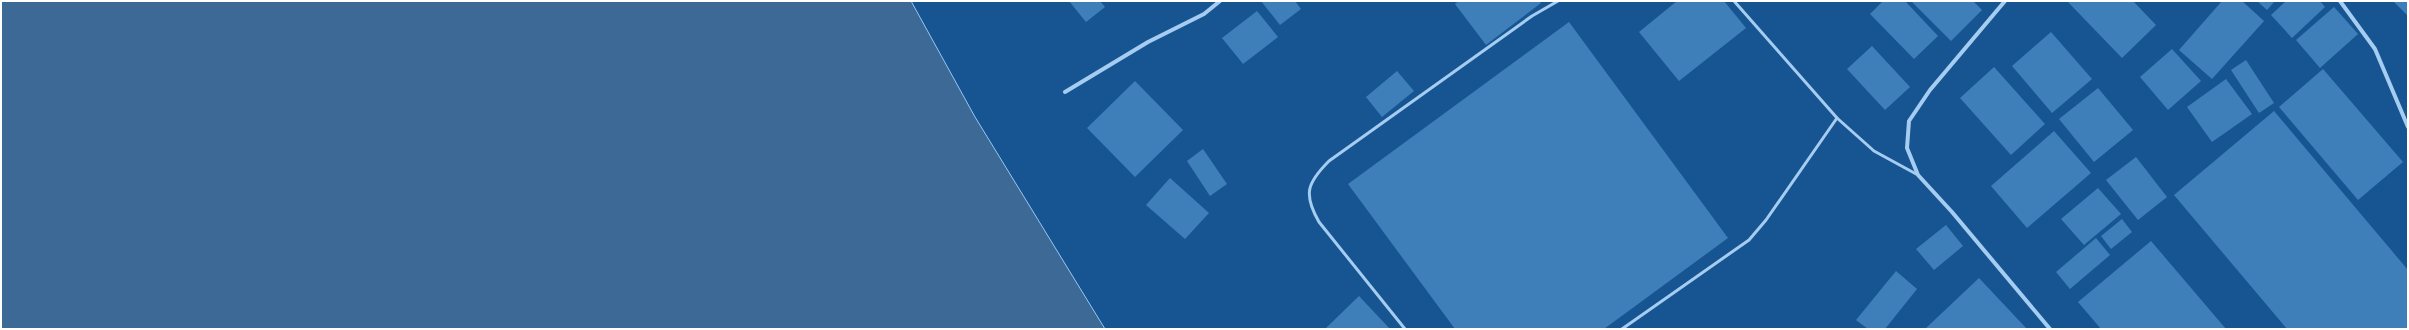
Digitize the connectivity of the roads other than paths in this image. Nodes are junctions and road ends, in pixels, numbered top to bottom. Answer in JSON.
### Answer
{"nodes":[{"id":1,"x":1220,"y":1,"type":"edge"},
{"id":2,"x":1558,"y":1,"type":"edge"},
{"id":3,"x":1734,"y":1,"type":"edge"},
{"id":4,"x":2005,"y":1,"type":"edge"},
{"id":5,"x":2340,"y":1,"type":"edge"},
{"id":6,"x":1065,"y":92,"type":"dead end"},
{"id":7,"x":1837,"y":118,"type":"junction"},
{"id":8,"x":2408,"y":127,"type":"edge"},
{"id":9,"x":1918,"y":175,"type":"junction"},
{"id":10,"x":1405,"y":329,"type":"edge"},
{"id":11,"x":1622,"y":329,"type":"edge"},
{"id":12,"x":2050,"y":329,"type":"edge"}],
"edges":[{"from":1,"to":6,"type":"street"},
{"from":2,"to":10,"type":"lane"},
{"from":3,"to":7,"type":"lane"},
{"from":4,"to":9,"type":"street"},
{"from":5,"to":8,"type":"street"},
{"from":7,"to":9,"type":"lane"},
{"from":7,"to":11,"type":"lane"},
{"from":9,"to":12,"type":"street"}]}
